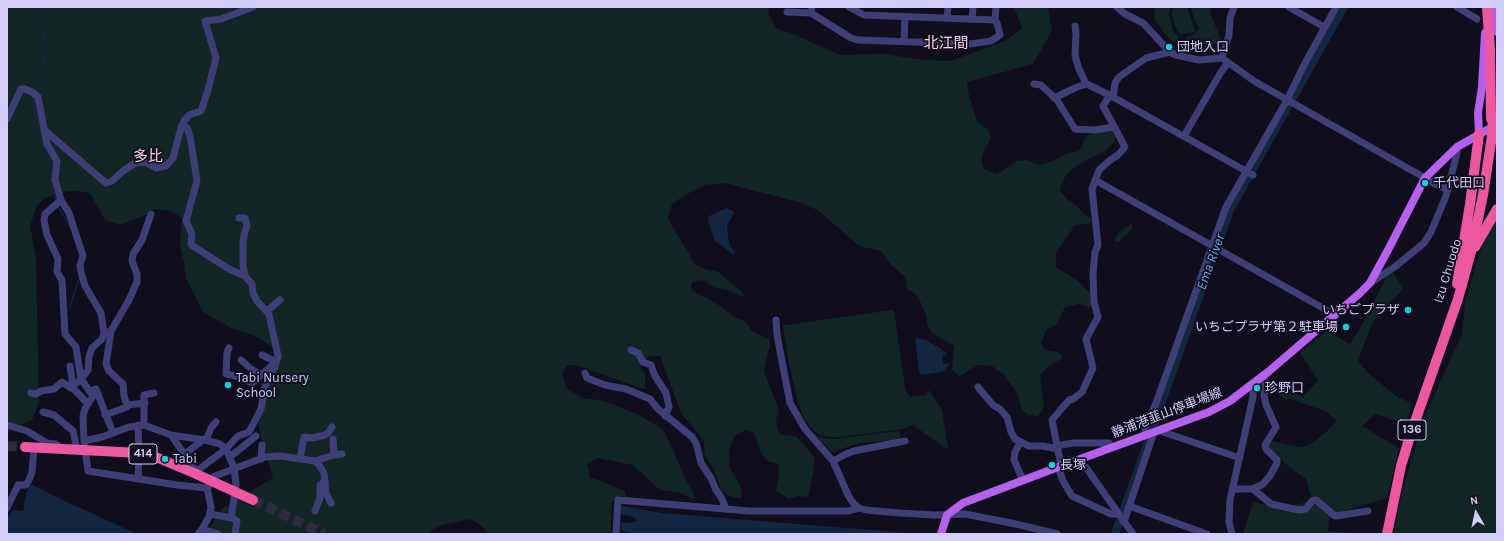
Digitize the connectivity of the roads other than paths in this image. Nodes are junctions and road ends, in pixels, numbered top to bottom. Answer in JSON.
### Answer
{"nodes":[{"id":1,"x":253,"y":7,"type":"edge"},
{"id":2,"x":849,"y":7,"type":"edge"},
{"id":3,"x":948,"y":7,"type":"edge"},
{"id":4,"x":973,"y":7,"type":"edge"},
{"id":5,"x":996,"y":7,"type":"edge"},
{"id":6,"x":1117,"y":7,"type":"edge"},
{"id":7,"x":1234,"y":7,"type":"edge"},
{"id":8,"x":1289,"y":7,"type":"edge"},
{"id":9,"x":1336,"y":7,"type":"edge"},
{"id":10,"x":1457,"y":7,"type":"edge"},
{"id":11,"x":1483,"y":7,"type":"edge"},
{"id":12,"x":1487,"y":7,"type":"edge"},
{"id":13,"x":1490,"y":7,"type":"edge"},
{"id":14,"x":1494,"y":7,"type":"edge"},
{"id":15,"x":811,"y":10,"type":"edge"},
{"id":16,"x":862,"y":11,"type":"edge"},
{"id":17,"x":787,"y":12,"type":"dead end"},
{"id":18,"x":905,"y":17,"type":"junction"},
{"id":19,"x":947,"y":18,"type":"junction"},
{"id":20,"x":972,"y":19,"type":"junction"},
{"id":21,"x":1477,"y":19,"type":"dead end"},
{"id":22,"x":995,"y":20,"type":"junction"},
{"id":23,"x":1075,"y":26,"type":"dead end"},
{"id":24,"x":1324,"y":27,"type":"junction"},
{"id":25,"x":1497,"y":32,"type":"edge"},
{"id":26,"x":904,"y":42,"type":"junction"},
{"id":27,"x":1170,"y":52,"type":"junction"},
{"id":28,"x":1222,"y":58,"type":"junction"},
{"id":29,"x":1228,"y":63,"type":"junction"},
{"id":30,"x":1034,"y":84,"type":"dead end"},
{"id":31,"x":1086,"y":84,"type":"junction"},
{"id":32,"x":1112,"y":96,"type":"junction"},
{"id":33,"x":1054,"y":98,"type":"junction"},
{"id":34,"x":1289,"y":102,"type":"junction"},
{"id":35,"x":7,"y":119,"type":"edge"},
{"id":36,"x":1494,"y":120,"type":"edge"},
{"id":37,"x":183,"y":125,"type":"junction"},
{"id":38,"x":1113,"y":127,"type":"junction"},
{"id":39,"x":44,"y":130,"type":"junction"},
{"id":40,"x":1479,"y":134,"type":"junction"},
{"id":41,"x":1184,"y":136,"type":"junction"},
{"id":42,"x":1457,"y":147,"type":"junction"},
{"id":43,"x":1249,"y":173,"type":"junction"},
{"id":44,"x":1425,"y":178,"type":"junction"},
{"id":45,"x":1095,"y":180,"type":"junction"},
{"id":46,"x":1448,"y":190,"type":"junction"},
{"id":47,"x":61,"y":200,"type":"junction"},
{"id":48,"x":1497,"y":208,"type":"edge"},
{"id":49,"x":151,"y":214,"type":"dead end"},
{"id":50,"x":239,"y":218,"type":"dead end"},
{"id":51,"x":1216,"y":248,"type":"junction"},
{"id":52,"x":245,"y":276,"type":"junction"},
{"id":53,"x":1370,"y":282,"type":"junction"},
{"id":54,"x":1457,"y":295,"type":"junction"},
{"id":55,"x":280,"y":300,"type":"dead end"},
{"id":56,"x":268,"y":313,"type":"junction"},
{"id":57,"x":1335,"y":316,"type":"junction"},
{"id":58,"x":776,"y":320,"type":"dead end"},
{"id":59,"x":108,"y":332,"type":"junction"},
{"id":60,"x":229,"y":348,"type":"dead end"},
{"id":61,"x":631,"y":350,"type":"dead end"},
{"id":62,"x":262,"y":355,"type":"dead end"},
{"id":63,"x":242,"y":360,"type":"dead end"},
{"id":64,"x":276,"y":362,"type":"junction"},
{"id":65,"x":70,"y":366,"type":"dead end"},
{"id":66,"x":585,"y":373,"type":"dead end"},
{"id":67,"x":261,"y":374,"type":"junction"},
{"id":68,"x":1263,"y":376,"type":"junction"},
{"id":69,"x":81,"y":379,"type":"junction"},
{"id":70,"x":1252,"y":385,"type":"junction"},
{"id":71,"x":73,"y":387,"type":"junction"},
{"id":72,"x":978,"y":387,"type":"dead end"},
{"id":73,"x":90,"y":391,"type":"junction"},
{"id":74,"x":154,"y":393,"type":"dead end"},
{"id":75,"x":31,"y":394,"type":"dead end"},
{"id":76,"x":145,"y":403,"type":"junction"},
{"id":77,"x":88,"y":404,"type":"junction"},
{"id":78,"x":127,"y":405,"type":"junction"},
{"id":79,"x":43,"y":412,"type":"dead end"},
{"id":80,"x":105,"y":415,"type":"junction"},
{"id":81,"x":666,"y":416,"type":"junction"},
{"id":82,"x":216,"y":422,"type":"dead end"},
{"id":83,"x":7,"y":425,"type":"edge"},
{"id":84,"x":141,"y":425,"type":"junction"},
{"id":85,"x":332,"y":427,"type":"dead end"},
{"id":86,"x":112,"y":433,"type":"junction"},
{"id":87,"x":1152,"y":433,"type":"junction"},
{"id":88,"x":171,"y":435,"type":"junction"},
{"id":89,"x":256,"y":436,"type":"dead end"},
{"id":90,"x":333,"y":439,"type":"dead end"},
{"id":91,"x":205,"y":440,"type":"junction"},
{"id":92,"x":905,"y":441,"type":"dead end"},
{"id":93,"x":1020,"y":443,"type":"junction"},
{"id":94,"x":262,"y":445,"type":"dead end"},
{"id":95,"x":29,"y":447,"type":"joint"},
{"id":96,"x":82,"y":447,"type":"junction"},
{"id":97,"x":1057,"y":447,"type":"junction"},
{"id":98,"x":1112,"y":447,"type":"junction"},
{"id":99,"x":60,"y":448,"type":"junction"},
{"id":100,"x":226,"y":449,"type":"junction"},
{"id":101,"x":139,"y":453,"type":"junction"},
{"id":102,"x":185,"y":454,"type":"junction"},
{"id":103,"x":342,"y":454,"type":"dead end"},
{"id":104,"x":334,"y":455,"type":"junction"},
{"id":105,"x":229,"y":456,"type":"junction"},
{"id":106,"x":1240,"y":458,"type":"junction"},
{"id":107,"x":261,"y":459,"type":"junction"},
{"id":108,"x":300,"y":459,"type":"junction"},
{"id":109,"x":1080,"y":459,"type":"junction"},
{"id":110,"x":833,"y":461,"type":"junction"},
{"id":111,"x":315,"y":462,"type":"junction"},
{"id":112,"x":1059,"y":466,"type":"junction"},
{"id":113,"x":234,"y":468,"type":"junction"},
{"id":114,"x":194,"y":473,"type":"junction"},
{"id":115,"x":138,"y":479,"type":"junction"},
{"id":116,"x":1023,"y":480,"type":"junction"},
{"id":117,"x":325,"y":481,"type":"junction"},
{"id":118,"x":208,"y":484,"type":"junction"},
{"id":119,"x":1232,"y":489,"type":"junction"},
{"id":120,"x":1253,"y":489,"type":"junction"},
{"id":121,"x":235,"y":493,"type":"junction"},
{"id":122,"x":253,"y":500,"type":"tunnel mouth"},
{"id":123,"x":331,"y":503,"type":"dead end"},
{"id":124,"x":1130,"y":506,"type":"junction"},
{"id":125,"x":7,"y":508,"type":"edge"},
{"id":126,"x":726,"y":508,"type":"junction"},
{"id":127,"x":859,"y":508,"type":"junction"},
{"id":128,"x":315,"y":511,"type":"dead end"},
{"id":129,"x":1368,"y":511,"type":"dead end"},
{"id":130,"x":210,"y":514,"type":"junction"},
{"id":131,"x":1118,"y":514,"type":"junction"},
{"id":132,"x":232,"y":518,"type":"junction"},
{"id":133,"x":946,"y":519,"type":"junction"},
{"id":134,"x":1124,"y":521,"type":"junction"},
{"id":135,"x":200,"y":532,"type":"edge"},
{"id":136,"x":218,"y":534,"type":"edge"},
{"id":137,"x":235,"y":534,"type":"edge"},
{"id":138,"x":616,"y":534,"type":"edge"},
{"id":139,"x":941,"y":534,"type":"edge"},
{"id":140,"x":1057,"y":534,"type":"edge"},
{"id":141,"x":1133,"y":534,"type":"edge"},
{"id":142,"x":1207,"y":534,"type":"edge"},
{"id":143,"x":1232,"y":534,"type":"edge"},
{"id":144,"x":1386,"y":534,"type":"edge"}],
"edges":[{"from":1,"to":37,"type":"street"},
{"from":2,"to":16,"type":"street"},
{"from":3,"to":19,"type":"street"},
{"from":4,"to":20,"type":"street"},
{"from":5,"to":22,"type":"street"},
{"from":6,"to":27,"type":"street"},
{"from":7,"to":28,"type":"street"},
{"from":8,"to":24,"type":"street"},
{"from":9,"to":24,"type":"street"},
{"from":10,"to":21,"type":"street"},
{"from":11,"to":40,"type":"main road"},
{"from":12,"to":36,"type":"highway","name":"Izu Chuodo","number":"136"},
{"from":13,"to":36,"type":"highway","name":"Izu Chuodo","number":"136"},
{"from":14,"to":25,"type":"main road"},
{"from":15,"to":17,"type":"street"},
{"from":15,"to":26,"type":"street"},
{"from":16,"to":18,"type":"street"},
{"from":18,"to":19,"type":"street"},
{"from":18,"to":26,"type":"street"},
{"from":19,"to":20,"type":"street"},
{"from":20,"to":22,"type":"street"},
{"from":22,"to":26,"type":"street"},
{"from":23,"to":31,"type":"street"},
{"from":24,"to":34,"type":"street"},
{"from":27,"to":28,"type":"street"},
{"from":27,"to":32,"type":"street"},
{"from":28,"to":29,"type":"street"},
{"from":29,"to":34,"type":"street"},
{"from":29,"to":41,"type":"street"},
{"from":30,"to":33,"type":"street"},
{"from":31,"to":32,"type":"street"},
{"from":31,"to":33,"type":"street"},
{"from":32,"to":38,"type":"street"},
{"from":32,"to":41,"type":"street"},
{"from":33,"to":38,"type":"street"},
{"from":34,"to":43,"type":"street"},
{"from":34,"to":44,"type":"street"},
{"from":35,"to":39,"type":"street"},
{"from":36,"to":40,"type":"main road","name":"静浦港韮山停車場線"},
{"from":36,"to":54,"type":"highway","name":"Izu Chuodo","number":"136","bridge":true},
{"from":37,"to":39,"type":"street"},
{"from":37,"to":52,"type":"street"},
{"from":38,"to":45,"type":"street"},
{"from":39,"to":47,"type":"street"},
{"from":40,"to":42,"type":"main road","name":"静浦港韮山停車場線"},
{"from":40,"to":54,"type":"highway"},
{"from":41,"to":43,"type":"street"},
{"from":42,"to":44,"type":"main road","name":"静浦港韮山停車場線"},
{"from":42,"to":46,"type":"street"},
{"from":43,"to":51,"type":"street"},
{"from":44,"to":46,"type":"street"},
{"from":44,"to":53,"type":"main road","name":"静浦港韮山停車場線"},
{"from":45,"to":51,"type":"street"},
{"from":45,"to":97,"type":"street"},
{"from":46,"to":53,"type":"street"},
{"from":47,"to":59,"type":"street"},
{"from":47,"to":69,"type":"street"},
{"from":48,"to":54,"type":"highway"},
{"from":49,"to":59,"type":"street"},
{"from":50,"to":52,"type":"street"},
{"from":51,"to":57,"type":"street"},
{"from":51,"to":87,"type":"street"},
{"from":52,"to":56,"type":"street"},
{"from":53,"to":57,"type":"main road","name":"静浦港韮山停車場線"},
{"from":54,"to":144,"type":"highway","name":"Izu Chuodo","number":"136"},
{"from":55,"to":56,"type":"street"},
{"from":56,"to":64,"type":"street"},
{"from":57,"to":68,"type":"main road","name":"静浦港韮山停車場線"},
{"from":58,"to":110,"type":"street"},
{"from":59,"to":69,"type":"street"},
{"from":59,"to":78,"type":"street"},
{"from":60,"to":67,"type":"street"},
{"from":61,"to":81,"type":"street"},
{"from":62,"to":64,"type":"street"},
{"from":63,"to":67,"type":"street"},
{"from":64,"to":67,"type":"street"},
{"from":64,"to":100,"type":"street"},
{"from":65,"to":71,"type":"street"},
{"from":66,"to":81,"type":"street"},
{"from":68,"to":70,"type":"main road","name":"静浦港韮山停車場線"},
{"from":68,"to":120,"type":"street"},
{"from":69,"to":71,"type":"street"},
{"from":69,"to":73,"type":"street"},
{"from":70,"to":87,"type":"main road","name":"静浦港韮山停車場線"},
{"from":70,"to":106,"type":"street"},
{"from":71,"to":75,"type":"street"},
{"from":71,"to":77,"type":"street"},
{"from":72,"to":93,"type":"street"},
{"from":73,"to":77,"type":"street"},
{"from":73,"to":80,"type":"street"},
{"from":74,"to":76,"type":"street"},
{"from":76,"to":78,"type":"street"},
{"from":76,"to":84,"type":"street"},
{"from":77,"to":96,"type":"street"},
{"from":78,"to":80,"type":"street"},
{"from":79,"to":96,"type":"street"},
{"from":80,"to":86,"type":"street"},
{"from":81,"to":126,"type":"street"},
{"from":82,"to":91,"type":"street"},
{"from":83,"to":99,"type":"street"},
{"from":84,"to":86,"type":"street"},
{"from":84,"to":88,"type":"street"},
{"from":84,"to":101,"type":"street"},
{"from":85,"to":108,"type":"street"},
{"from":86,"to":96,"type":"street"},
{"from":87,"to":98,"type":"main road","name":"静浦港韮山停車場線"},
{"from":87,"to":106,"type":"street"},
{"from":87,"to":124,"type":"street"},
{"from":88,"to":91,"type":"street"},
{"from":88,"to":102,"type":"street"},
{"from":89,"to":105,"type":"street"},
{"from":90,"to":104,"type":"street"},
{"from":91,"to":100,"type":"street"},
{"from":91,"to":102,"type":"street"},
{"from":92,"to":110,"type":"street"},
{"from":93,"to":97,"type":"street"},
{"from":93,"to":116,"type":"street"},
{"from":94,"to":107,"type":"street"},
{"from":95,"to":99,"type":"highway","number":"414"},
{"from":95,"to":125,"type":"street"},
{"from":96,"to":99,"type":"highway","number":"414"},
{"from":96,"to":101,"type":"highway","number":"414"},
{"from":96,"to":115,"type":"street"},
{"from":97,"to":98,"type":"street"},
{"from":97,"to":112,"type":"street"},
{"from":98,"to":109,"type":"main road","name":"静浦港韮山停車場線"},
{"from":100,"to":105,"type":"street"},
{"from":100,"to":114,"type":"street"},
{"from":101,"to":114,"type":"highway","number":"414"},
{"from":101,"to":115,"type":"street"},
{"from":102,"to":114,"type":"street"},
{"from":103,"to":104,"type":"street"},
{"from":104,"to":111,"type":"street"},
{"from":105,"to":113,"type":"street"},
{"from":106,"to":119,"type":"street"},
{"from":107,"to":108,"type":"street"},
{"from":107,"to":113,"type":"street"},
{"from":108,"to":111,"type":"street"},
{"from":109,"to":112,"type":"main road","name":"静浦港韮山停車場線"},
{"from":109,"to":131,"type":"street"},
{"from":110,"to":127,"type":"street"},
{"from":111,"to":117,"type":"street"},
{"from":112,"to":116,"type":"main road","name":"静浦港韮山停車場線"},
{"from":112,"to":131,"type":"street"},
{"from":113,"to":118,"type":"street"},
{"from":113,"to":121,"type":"street"},
{"from":114,"to":118,"type":"highway","number":"414"},
{"from":115,"to":118,"type":"street"},
{"from":116,"to":133,"type":"main road","name":"静浦港韮山停車場線"},
{"from":117,"to":123,"type":"street"},
{"from":117,"to":128,"type":"street"},
{"from":118,"to":121,"type":"highway","number":"414"},
{"from":118,"to":130,"type":"street"},
{"from":119,"to":120,"type":"street"},
{"from":119,"to":143,"type":"street"},
{"from":120,"to":129,"type":"street"},
{"from":121,"to":122,"type":"highway","number":"414"},
{"from":121,"to":132,"type":"street"},
{"from":124,"to":134,"type":"street"},
{"from":124,"to":142,"type":"street"},
{"from":126,"to":127,"type":"street"},
{"from":126,"to":138,"type":"street"},
{"from":127,"to":133,"type":"street"},
{"from":130,"to":132,"type":"street"},
{"from":130,"to":135,"type":"street"},
{"from":131,"to":134,"type":"street"},
{"from":132,"to":137,"type":"street"},
{"from":133,"to":139,"type":"main road"},
{"from":133,"to":140,"type":"street"},
{"from":134,"to":141,"type":"street"},
{"from":135,"to":136,"type":"street"}]}
